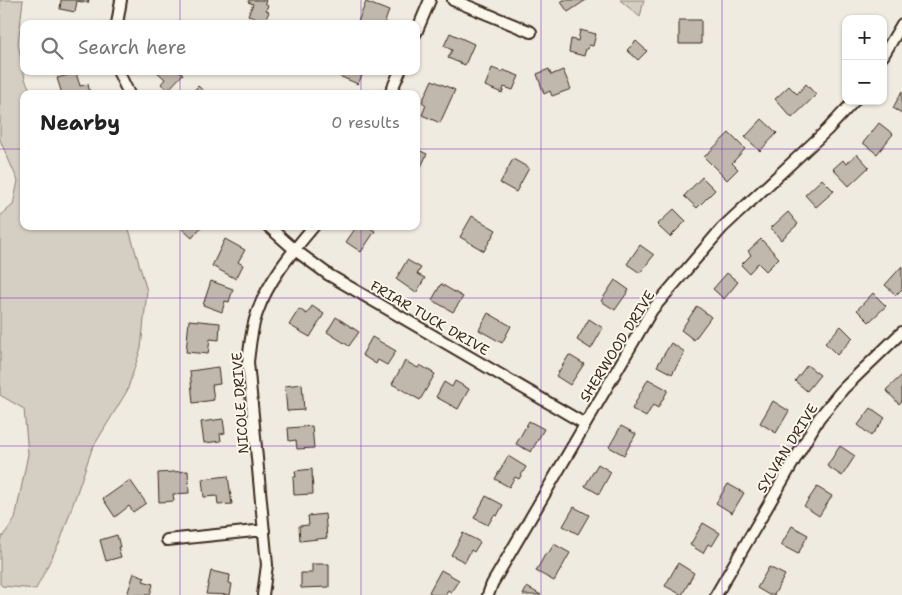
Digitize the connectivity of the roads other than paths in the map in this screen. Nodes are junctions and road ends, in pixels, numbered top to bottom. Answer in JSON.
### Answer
{"nodes":[{"id":1,"x":121,"y":0,"type":"edge"},
{"id":2,"x":430,"y":0,"type":"edge"},
{"id":3,"x":453,"y":0,"type":"edge"},
{"id":4,"x":118,"y":20,"type":"edge"},
{"id":5,"x":420,"y":24,"type":"edge"},
{"id":6,"x":902,"y":24,"type":"edge"},
{"id":7,"x":531,"y":32,"type":"dead end"},
{"id":8,"x":887,"y":49,"type":"edge"},
{"id":9,"x":120,"y":75,"type":"edge"},
{"id":10,"x":398,"y":75,"type":"edge"},
{"id":11,"x":127,"y":90,"type":"edge"},
{"id":12,"x":392,"y":90,"type":"edge"},
{"id":13,"x":850,"y":105,"type":"edge"},
{"id":14,"x":272,"y":230,"type":"edge"},
{"id":15,"x":311,"y":230,"type":"edge"},
{"id":16,"x":294,"y":250,"type":"junction"},
{"id":17,"x":902,"y":332,"type":"edge"},
{"id":18,"x":585,"y":424,"type":"junction"},
{"id":19,"x":264,"y":530,"type":"junction"},
{"id":20,"x":166,"y":540,"type":"dead end"},
{"id":21,"x":263,"y":595,"type":"edge"},
{"id":22,"x":488,"y":595,"type":"edge"},
{"id":23,"x":716,"y":595,"type":"edge"}],
"edges":[{"from":1,"to":4,"type":"street"},
{"from":2,"to":5,"type":"street"},
{"from":3,"to":7,"type":"street"},
{"from":6,"to":8,"type":"street"},
{"from":9,"to":11,"type":"street"},
{"from":10,"to":12,"type":"street"},
{"from":13,"to":18,"type":"street","name":"SHERWOOD DRIVE"},
{"from":14,"to":16,"type":"street","name":"FRIAR TUCK DRIVE"},
{"from":15,"to":16,"type":"street","name":"NICOLE DRIVE"},
{"from":16,"to":18,"type":"street","name":"FRIAR TUCK DRIVE"},
{"from":16,"to":19,"type":"street","name":"NICOLE DRIVE"},
{"from":17,"to":23,"type":"street","name":"SYLVAN DRIVE"},
{"from":18,"to":22,"type":"street","name":"SHERWOOD DRIVE"},
{"from":19,"to":20,"type":"street"},
{"from":19,"to":21,"type":"street","name":"NICOLE DRIVE"}]}
